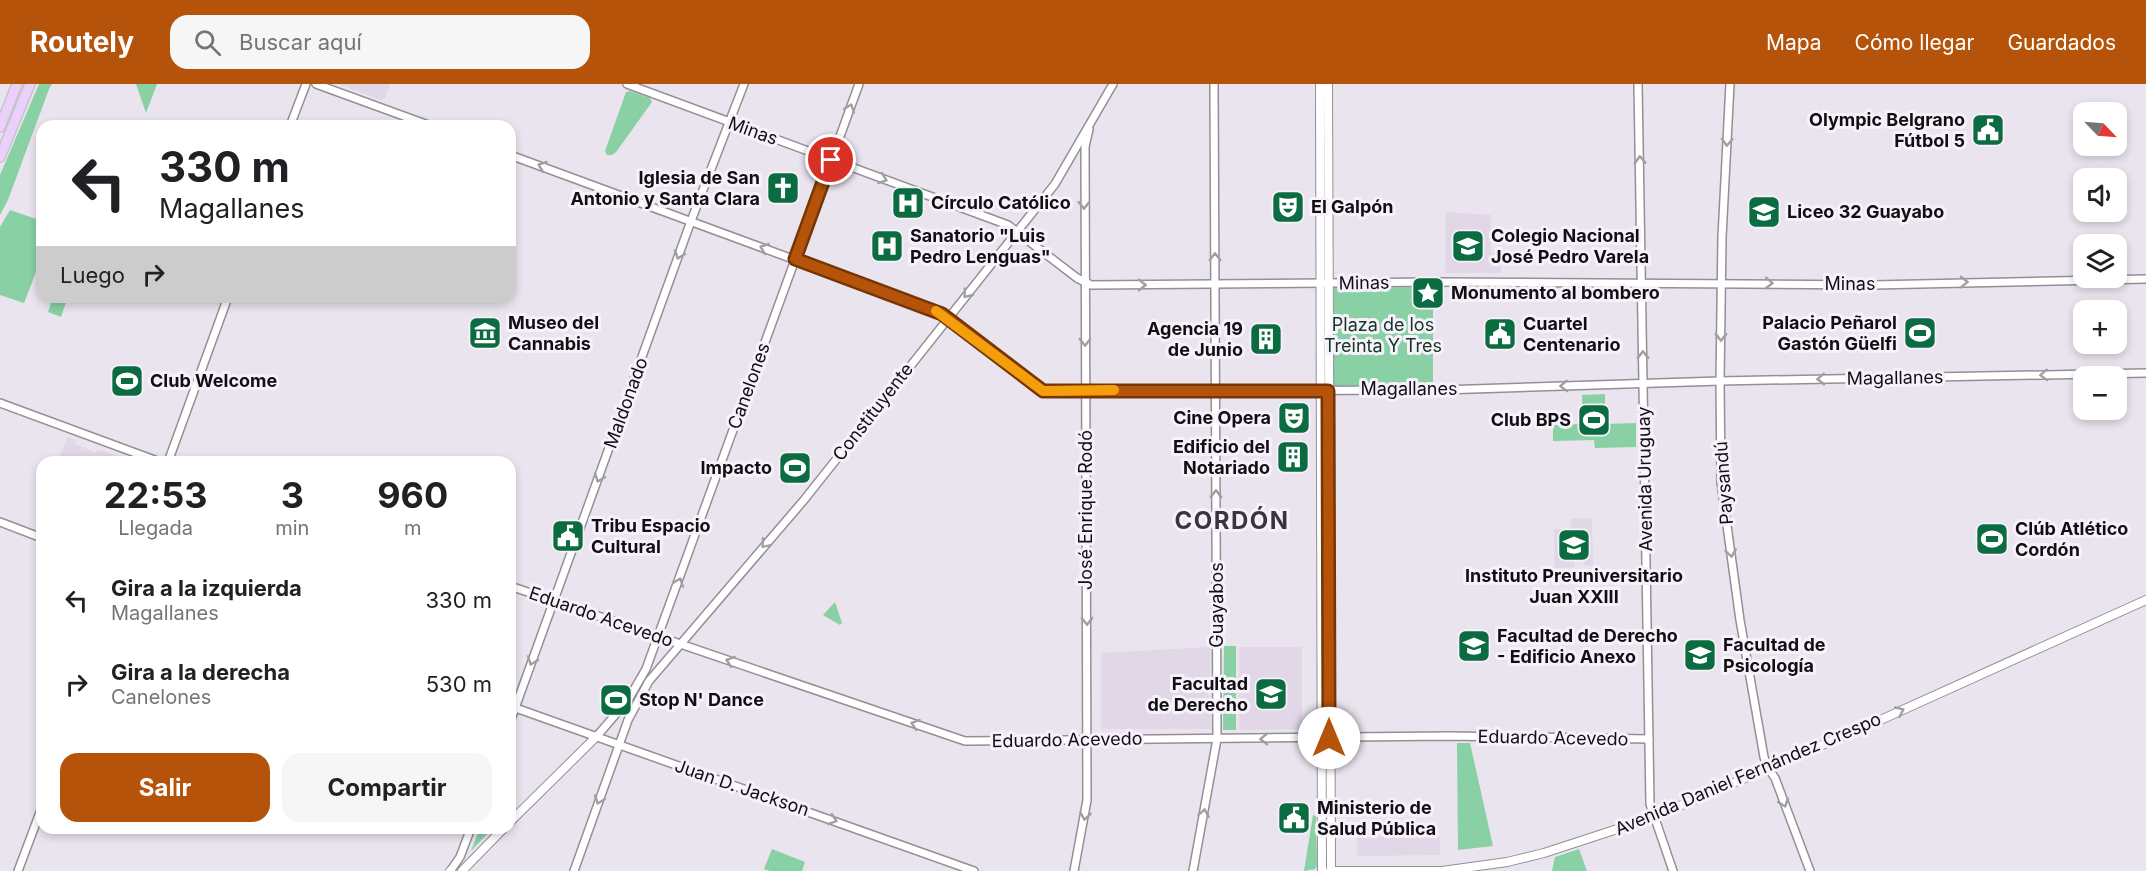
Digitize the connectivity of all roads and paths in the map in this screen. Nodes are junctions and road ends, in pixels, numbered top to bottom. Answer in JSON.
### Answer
{"nodes":[{"id":1,"x":17,"y":84,"type":"edge"},
{"id":2,"x":30,"y":84,"type":"edge"},
{"id":3,"x":306,"y":84,"type":"edge"},
{"id":4,"x":316,"y":84,"type":"edge"},
{"id":5,"x":627,"y":84,"type":"edge"},
{"id":6,"x":744,"y":84,"type":"edge"},
{"id":7,"x":859,"y":84,"type":"edge"},
{"id":8,"x":1113,"y":84,"type":"edge"},
{"id":9,"x":1214,"y":84,"type":"edge"},
{"id":10,"x":1320,"y":84,"type":"edge"},
{"id":11,"x":1328,"y":84,"type":"edge"},
{"id":12,"x":1638,"y":84,"type":"edge"},
{"id":13,"x":1730,"y":84,"type":"edge"},
{"id":14,"x":1092,"y":118,"type":"junction"},
{"id":15,"x":292,"y":120,"type":"edge"},
{"id":16,"x":415,"y":120,"type":"edge"},
{"id":17,"x":730,"y":122,"type":"junction"},
{"id":18,"x":0,"y":127,"type":"edge"},
{"id":19,"x":1085,"y":147,"type":"joint"},
{"id":20,"x":0,"y":157,"type":"edge"},
{"id":21,"x":516,"y":157,"type":"edge"},
{"id":22,"x":831,"y":160,"type":"junction"},
{"id":23,"x":691,"y":221,"type":"junction"},
{"id":24,"x":1018,"y":231,"type":"junction"},
{"id":25,"x":795,"y":259,"type":"junction"},
{"id":26,"x":2146,"y":279,"type":"edge"},
{"id":27,"x":1643,"y":282,"type":"junction"},
{"id":28,"x":1324,"y":283,"type":"junction"},
{"id":29,"x":1722,"y":283,"type":"junction"},
{"id":30,"x":1084,"y":284,"type":"junction"},
{"id":31,"x":1215,"y":285,"type":"junction"},
{"id":32,"x":226,"y":303,"type":"edge"},
{"id":33,"x":947,"y":318,"type":"junction"},
{"id":34,"x":2146,"y":373,"type":"edge"},
{"id":35,"x":1720,"y":381,"type":"junction"},
{"id":36,"x":1644,"y":383,"type":"junction"},
{"id":37,"x":1216,"y":390,"type":"junction"},
{"id":38,"x":1085,"y":391,"type":"junction"},
{"id":39,"x":1323,"y":391,"type":"junction"},
{"id":40,"x":0,"y":403,"type":"edge"},
{"id":41,"x":144,"y":456,"type":"edge"},
{"id":42,"x":170,"y":456,"type":"edge"},
{"id":43,"x":0,"y":522,"type":"edge"},
{"id":44,"x":36,"y":536,"type":"edge"},
{"id":45,"x":516,"y":588,"type":"edge"},
{"id":46,"x":2146,"y":600,"type":"edge"},
{"id":47,"x":554,"y":601,"type":"junction"},
{"id":48,"x":659,"y":637,"type":"junction"},
{"id":49,"x":679,"y":643,"type":"junction"},
{"id":50,"x":516,"y":699,"type":"edge"},
{"id":51,"x":516,"y":708,"type":"edge"},
{"id":52,"x":597,"y":736,"type":"junction"},
{"id":53,"x":1087,"y":738,"type":"junction"},
{"id":54,"x":1326,"y":738,"type":"junction"},
{"id":55,"x":1217,"y":739,"type":"junction"},
{"id":56,"x":1649,"y":739,"type":"junction"},
{"id":57,"x":619,"y":745,"type":"junction"},
{"id":58,"x":1768,"y":768,"type":"junction"},
{"id":59,"x":516,"y":816,"type":"edge"},
{"id":60,"x":1654,"y":818,"type":"junction"},
{"id":61,"x":36,"y":823,"type":"edge"},
{"id":62,"x":469,"y":834,"type":"edge"},
{"id":63,"x":498,"y":834,"type":"edge"},
{"id":64,"x":451,"y":870,"type":"edge"},
{"id":65,"x":18,"y":871,"type":"edge"},
{"id":66,"x":462,"y":871,"type":"edge"},
{"id":67,"x":574,"y":871,"type":"edge"},
{"id":68,"x":974,"y":871,"type":"edge"},
{"id":69,"x":1074,"y":871,"type":"edge"},
{"id":70,"x":1193,"y":871,"type":"edge"},
{"id":71,"x":1322,"y":871,"type":"edge"},
{"id":72,"x":1330,"y":871,"type":"edge"},
{"id":73,"x":1672,"y":871,"type":"edge"},
{"id":74,"x":1810,"y":871,"type":"edge"}],
"edges":[{"from":1,"to":18,"type":"main road"},
{"from":2,"to":20,"type":"main road"},
{"from":3,"to":15,"type":"street"},
{"from":4,"to":16,"type":"street"},
{"from":5,"to":17,"type":"street","name":"Minas"},
{"from":6,"to":17,"type":"street","name":"Maldonado"},
{"from":22,"to":7,"type":"street","name":"Canelones","one_way":true},
{"from":8,"to":14,"type":"street","name":"Constituyente"},
{"from":31,"to":9,"type":"street","name":"Guayabos","one_way":true},
{"from":10,"to":28,"type":"main road"},
{"from":11,"to":28,"type":"main road"},
{"from":27,"to":12,"type":"street","name":"Avenida Uruguay","one_way":true},
{"from":13,"to":29,"type":"street","name":"Paysandú","one_way":true},
{"from":14,"to":19,"type":"street","name":"Constituyente"},
{"from":14,"to":24,"type":"street","name":"Constituyente"},
{"from":17,"to":22,"type":"street","name":"Minas"},
{"from":17,"to":23,"type":"street","name":"Maldonado"},
{"from":19,"to":30,"type":"street","name":"José Enrique Rodó","one_way":true},
{"from":23,"to":21,"type":"street","name":"Magallanes","one_way":true},
{"from":22,"to":24,"type":"street","name":"Minas","one_way":true},
{"from":22,"to":25,"type":"street","name":"Canelones"},
{"from":25,"to":23,"type":"street","name":"Magallanes","one_way":true},
{"from":23,"to":47,"type":"street","name":"Maldonado","one_way":true},
{"from":24,"to":30,"type":"street","name":"Minas"},
{"from":24,"to":33,"type":"street","name":"Constituyente","one_way":true},
{"from":25,"to":33,"type":"street","name":"Magallanes"},
{"from":48,"to":25,"type":"street","name":"Canelones","one_way":true},
{"from":29,"to":26,"type":"street","name":"Minas","one_way":true},
{"from":27,"to":28,"type":"street","name":"Minas"},
{"from":27,"to":29,"type":"street","name":"Minas"},
{"from":36,"to":27,"type":"street","name":"Avenida Uruguay","one_way":true},
{"from":28,"to":31,"type":"street","name":"Minas"},
{"from":28,"to":39,"type":"main road"},
{"from":29,"to":35,"type":"street","name":"Paysandú","one_way":true},
{"from":30,"to":31,"type":"street","name":"Minas","one_way":true},
{"from":30,"to":38,"type":"street","name":"José Enrique Rodó","one_way":true},
{"from":31,"to":37,"type":"street","name":"Guayabos"},
{"from":32,"to":42,"type":"street"},
{"from":33,"to":38,"type":"street","name":"Magallanes"},
{"from":33,"to":49,"type":"street","name":"Constituyente","one_way":true},
{"from":34,"to":35,"type":"street","name":"Magallanes","one_way":true},
{"from":35,"to":36,"type":"street","name":"Magallanes"},
{"from":35,"to":58,"type":"street","name":"Paysandú","one_way":true},
{"from":36,"to":39,"type":"street","name":"Magallanes","one_way":true},
{"from":36,"to":56,"type":"street","name":"Avenida Uruguay"},
{"from":37,"to":38,"type":"street","name":"Magallanes"},
{"from":37,"to":39,"type":"street","name":"Magallanes"},
{"from":55,"to":37,"type":"street","name":"Guayabos","one_way":true},
{"from":38,"to":53,"type":"street","name":"José Enrique Rodó","one_way":true},
{"from":39,"to":54,"type":"main road"},
{"from":40,"to":41,"type":"street"},
{"from":43,"to":44,"type":"street"},
{"from":45,"to":47,"type":"street","name":"Eduardo Acevedo"},
{"from":58,"to":46,"type":"main road","name":"Avenida Daniel Fernández Crespo","one_way":true},
{"from":47,"to":48,"type":"street","name":"Eduardo Acevedo"},
{"from":47,"to":50,"type":"street","name":"Maldonado","one_way":true},
{"from":48,"to":49,"type":"street","name":"Eduardo Acevedo"},
{"from":48,"to":52,"type":"street","name":"Canelones"},
{"from":53,"to":49,"type":"street","name":"Eduardo Acevedo","one_way":true},
{"from":49,"to":57,"type":"street","name":"Constituyente"},
{"from":51,"to":52,"type":"street","name":"Juan D. Jackson"},
{"from":52,"to":57,"type":"street","name":"Juan D. Jackson"},
{"from":52,"to":59,"type":"main road"},
{"from":53,"to":55,"type":"street","name":"Eduardo Acevedo"},
{"from":53,"to":69,"type":"street","name":"José Enrique Rodó","one_way":true},
{"from":54,"to":55,"type":"street","name":"Eduardo Acevedo","one_way":true},
{"from":54,"to":56,"type":"street","name":"Eduardo Acevedo"},
{"from":54,"to":71,"type":"main road"},
{"from":54,"to":72,"type":"main road"},
{"from":70,"to":55,"type":"street","name":"Guayabos","one_way":true},
{"from":56,"to":60,"type":"street","name":"Avenida Uruguay"},
{"from":57,"to":67,"type":"street","one_way":true},
{"from":57,"to":68,"type":"street","name":"Juan D. Jackson","one_way":true},
{"from":58,"to":60,"type":"main road","name":"Avenida Daniel Fernández Crespo"},
{"from":58,"to":74,"type":"street","name":"Paysandú","one_way":true},
{"from":60,"to":72,"type":"main road","name":"Avenida Daniel Fernández Crespo"},
{"from":60,"to":73,"type":"street","name":"Avenida Uruguay"},
{"from":61,"to":65,"type":"street"},
{"from":62,"to":64,"type":"street"},
{"from":63,"to":66,"type":"main road"}]}
